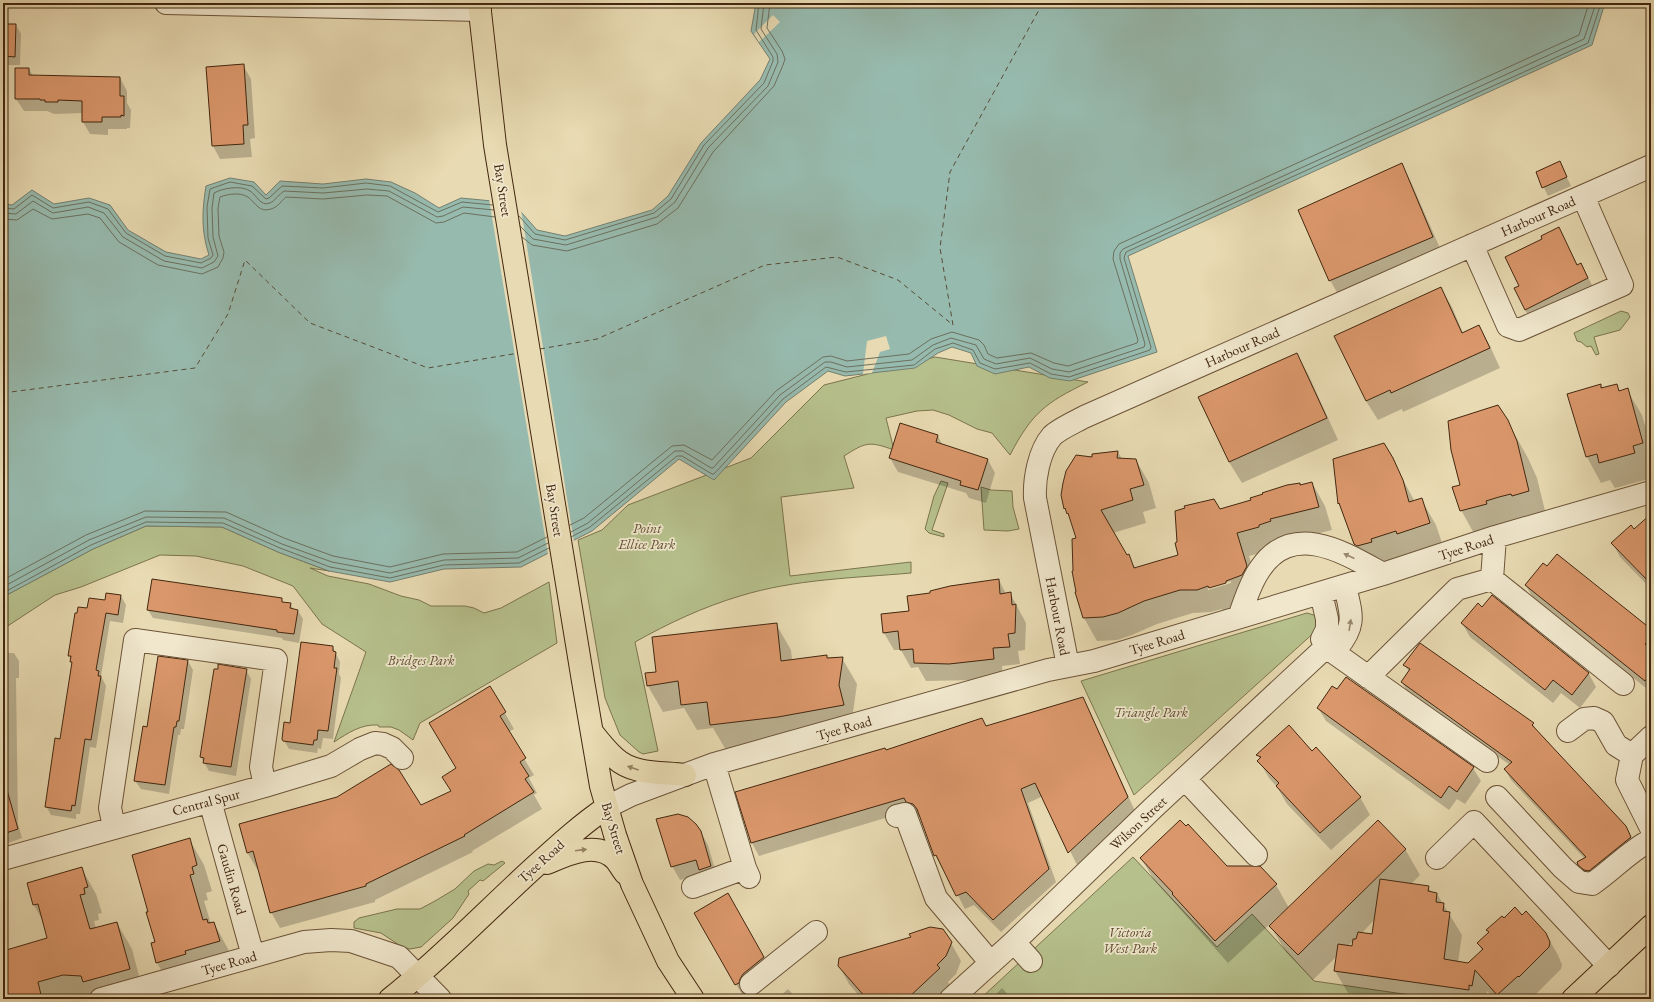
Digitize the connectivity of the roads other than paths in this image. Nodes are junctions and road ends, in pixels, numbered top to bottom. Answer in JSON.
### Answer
{"nodes":[{"id":1,"x":166,"y":3,"type":"edge"},
{"id":2,"x":256,"y":4,"type":"edge"},
{"id":3,"x":480,"y":7,"type":"edge"},
{"id":4,"x":1651,"y":166,"type":"edge"},
{"id":5,"x":1583,"y":196,"type":"junction"},
{"id":6,"x":1472,"y":245,"type":"junction"},
{"id":7,"x":1651,"y":492,"type":"edge"},
{"id":8,"x":1495,"y":538,"type":"junction"},
{"id":9,"x":1383,"y":574,"type":"junction"},
{"id":10,"x":1492,"y":579,"type":"junction"},
{"id":11,"x":1345,"y":586,"type":"junction"},
{"id":12,"x":1321,"y":593,"type":"junction"},
{"id":13,"x":1239,"y":617,"type":"junction"},
{"id":14,"x":1326,"y":647,"type":"junction"},
{"id":15,"x":1068,"y":666,"type":"junction"},
{"id":16,"x":1368,"y":677,"type":"junction"},
{"id":17,"x":1623,"y":684,"type":"dead end"},
{"id":18,"x":1568,"y":731,"type":"dead end"},
{"id":19,"x":592,"y":732,"type":"junction"},
{"id":20,"x":1651,"y":737,"type":"edge"},
{"id":21,"x":1632,"y":755,"type":"junction"},
{"id":22,"x":402,"y":758,"type":"dead end"},
{"id":23,"x":1487,"y":761,"type":"dead end"},
{"id":24,"x":714,"y":764,"type":"junction"},
{"id":25,"x":685,"y":775,"type":"junction"},
{"id":26,"x":1185,"y":779,"type":"junction"},
{"id":27,"x":266,"y":786,"type":"junction"},
{"id":28,"x":1497,"y":797,"type":"dead end"},
{"id":29,"x":210,"y":801,"type":"junction"},
{"id":30,"x":607,"y":808,"type":"junction"},
{"id":31,"x":897,"y":816,"type":"dead end"},
{"id":32,"x":114,"y":827,"type":"junction"},
{"id":33,"x":1651,"y":828,"type":"edge"},
{"id":34,"x":1651,"y":840,"type":"edge"},
{"id":35,"x":1256,"y":856,"type":"dead end"},
{"id":36,"x":1437,"y":858,"type":"dead end"},
{"id":37,"x":3,"y":859,"type":"edge"},
{"id":38,"x":532,"y":870,"type":"junction"},
{"id":39,"x":632,"y":884,"type":"junction"},
{"id":40,"x":693,"y":887,"type":"dead end"},
{"id":41,"x":1651,"y":926,"type":"edge"},
{"id":42,"x":816,"y":932,"type":"dead end"},
{"id":43,"x":1014,"y":942,"type":"junction"},
{"id":44,"x":253,"y":956,"type":"junction"},
{"id":45,"x":1031,"y":961,"type":"dead end"},
{"id":46,"x":991,"y":963,"type":"junction"},
{"id":47,"x":1609,"y":966,"type":"junction"},
{"id":48,"x":418,"y":976,"type":"junction"},
{"id":49,"x":751,"y":984,"type":"dead end"},
{"id":50,"x":101,"y":999,"type":"edge"},
{"id":51,"x":390,"y":999,"type":"edge"},
{"id":52,"x":440,"y":999,"type":"edge"},
{"id":53,"x":693,"y":999,"type":"edge"},
{"id":54,"x":951,"y":999,"type":"edge"},
{"id":55,"x":1573,"y":999,"type":"edge"}],
"edges":[{"from":1,"to":2,"type":"street"},
{"from":2,"to":3,"type":"street"},
{"from":3,"to":19,"type":"main road","name":"Bay Street"},
{"from":4,"to":5,"type":"street","name":"Harbour Road"},
{"from":5,"to":6,"type":"street","name":"Harbour Road"},
{"from":5,"to":6,"type":"street"},
{"from":6,"to":15,"type":"street","name":"Harbour Road"},
{"from":7,"to":8,"type":"street","name":"Tyee Road"},
{"from":8,"to":9,"type":"street","name":"Tyee Road"},
{"from":8,"to":10,"type":"street"},
{"from":9,"to":11,"type":"street","name":"Tyee Road"},
{"from":9,"to":13,"type":"street","one_way":true},
{"from":10,"to":16,"type":"street"},
{"from":10,"to":17,"type":"street"},
{"from":11,"to":12,"type":"street","name":"Tyee Road"},
{"from":14,"to":11,"type":"street","name":"Wilson Street","one_way":true},
{"from":12,"to":13,"type":"street","name":"Tyee Road"},
{"from":12,"to":14,"type":"street"},
{"from":13,"to":15,"type":"street","name":"Tyee Road"},
{"from":14,"to":16,"type":"street"},
{"from":14,"to":26,"type":"street","name":"Wilson Street"},
{"from":15,"to":24,"type":"street","name":"Tyee Road"},
{"from":16,"to":23,"type":"street"},
{"from":18,"to":21,"type":"street"},
{"from":25,"to":19,"type":"main road","one_way":true},
{"from":19,"to":30,"type":"main road","name":"Bay Street"},
{"from":20,"to":21,"type":"street"},
{"from":21,"to":33,"type":"street"},
{"from":22,"to":27,"type":"street","name":"Central Spur"},
{"from":24,"to":25,"type":"street","name":"Tyee Road"},
{"from":24,"to":40,"type":"street"},
{"from":25,"to":30,"type":"street","name":"Tyee Road"},
{"from":26,"to":35,"type":"street"},
{"from":26,"to":43,"type":"street","name":"Wilson Street"},
{"from":27,"to":29,"type":"street","name":"Central Spur"},
{"from":27,"to":32,"type":"street"},
{"from":28,"to":34,"type":"street"},
{"from":29,"to":32,"type":"street","name":"Central Spur"},
{"from":29,"to":44,"type":"street","name":"Gaudin Road"},
{"from":30,"to":38,"type":"main road","name":"Tyee Road"},
{"from":30,"to":39,"type":"main road","name":"Bay Street"},
{"from":31,"to":46,"type":"street"},
{"from":32,"to":37,"type":"street","name":"Central Spur"},
{"from":36,"to":47,"type":"street"},
{"from":38,"to":39,"type":"main road","one_way":true},
{"from":38,"to":48,"type":"main road","name":"Tyee Road"},
{"from":39,"to":53,"type":"main road","name":"Bay Street"},
{"from":41,"to":47,"type":"main road"},
{"from":42,"to":49,"type":"street"},
{"from":43,"to":45,"type":"street"},
{"from":43,"to":46,"type":"street","name":"Wilson Street"},
{"from":44,"to":48,"type":"street","name":"Tyee Road"},
{"from":44,"to":50,"type":"street","name":"Tyee Road"},
{"from":46,"to":54,"type":"street","name":"Wilson Street"},
{"from":47,"to":55,"type":"main road"},
{"from":48,"to":51,"type":"main road"},
{"from":48,"to":52,"type":"street"}]}
